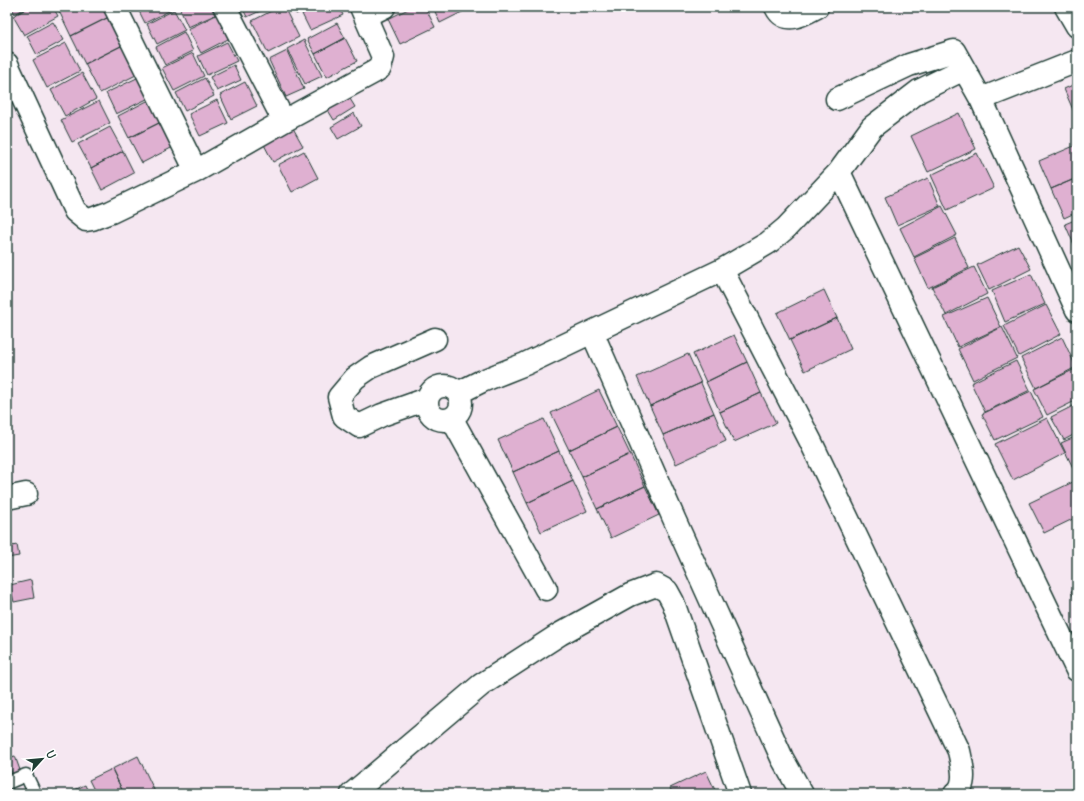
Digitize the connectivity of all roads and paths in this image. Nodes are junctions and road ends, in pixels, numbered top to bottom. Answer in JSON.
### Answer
{"nodes":[{"id":1,"x":115,"y":7,"type":"edge"},
{"id":2,"x":225,"y":7,"type":"edge"},
{"id":3,"x":776,"y":7,"type":"edge"},
{"id":4,"x":817,"y":7,"type":"edge"},
{"id":5,"x":1066,"y":7,"type":"edge"},
{"id":6,"x":371,"y":10,"type":"edge"},
{"id":7,"x":1077,"y":26,"type":"edge"},
{"id":8,"x":1077,"y":61,"type":"edge"},
{"id":9,"x":7,"y":64,"type":"edge"},
{"id":10,"x":964,"y":69,"type":"junction"},
{"id":11,"x":837,"y":99,"type":"dead end"},
{"id":12,"x":981,"y":99,"type":"junction"},
{"id":13,"x":284,"y":121,"type":"junction"},
{"id":14,"x":196,"y":172,"type":"junction"},
{"id":15,"x":839,"y":172,"type":"junction"},
{"id":16,"x":722,"y":270,"type":"junction"},
{"id":17,"x":1077,"y":310,"type":"edge"},
{"id":18,"x":592,"y":332,"type":"junction"},
{"id":19,"x":435,"y":339,"type":"dead end"},
{"id":20,"x":458,"y":393,"type":"junction"},
{"id":21,"x":428,"y":399,"type":"junction"},
{"id":22,"x":452,"y":419,"type":"junction"},
{"id":23,"x":546,"y":589,"type":"dead end"},
{"id":24,"x":1077,"y":670,"type":"edge"},
{"id":25,"x":7,"y":783,"type":"edge"},
{"id":26,"x":35,"y":794,"type":"edge"},
{"id":27,"x":352,"y":794,"type":"edge"},
{"id":28,"x":740,"y":794,"type":"edge"},
{"id":29,"x":802,"y":794,"type":"edge"},
{"id":30,"x":955,"y":794,"type":"edge"}],
"edges":[{"from":1,"to":14,"type":"street"},
{"from":2,"to":13,"type":"street"},
{"from":3,"to":4,"type":"street"},
{"from":5,"to":7,"type":"street"},
{"from":6,"to":13,"type":"street"},
{"from":8,"to":12,"type":"street"},
{"from":9,"to":14,"type":"street"},
{"from":10,"to":11,"type":"street"},
{"from":10,"to":12,"type":"street"},
{"from":10,"to":15,"type":"street"},
{"from":12,"to":17,"type":"street"},
{"from":13,"to":14,"type":"street"},
{"from":15,"to":16,"type":"street"},
{"from":15,"to":24,"type":"street"},
{"from":16,"to":18,"type":"street"},
{"from":16,"to":30,"type":"street"},
{"from":18,"to":20,"type":"street"},
{"from":18,"to":29,"type":"street"},
{"from":19,"to":21,"type":"street"},
{"from":20,"to":21,"type":"street"},
{"from":20,"to":22,"type":"street"},
{"from":21,"to":22,"type":"street"},
{"from":22,"to":23,"type":"street"},
{"from":25,"to":26,"type":"lane"},
{"from":27,"to":28,"type":"street"}]}
